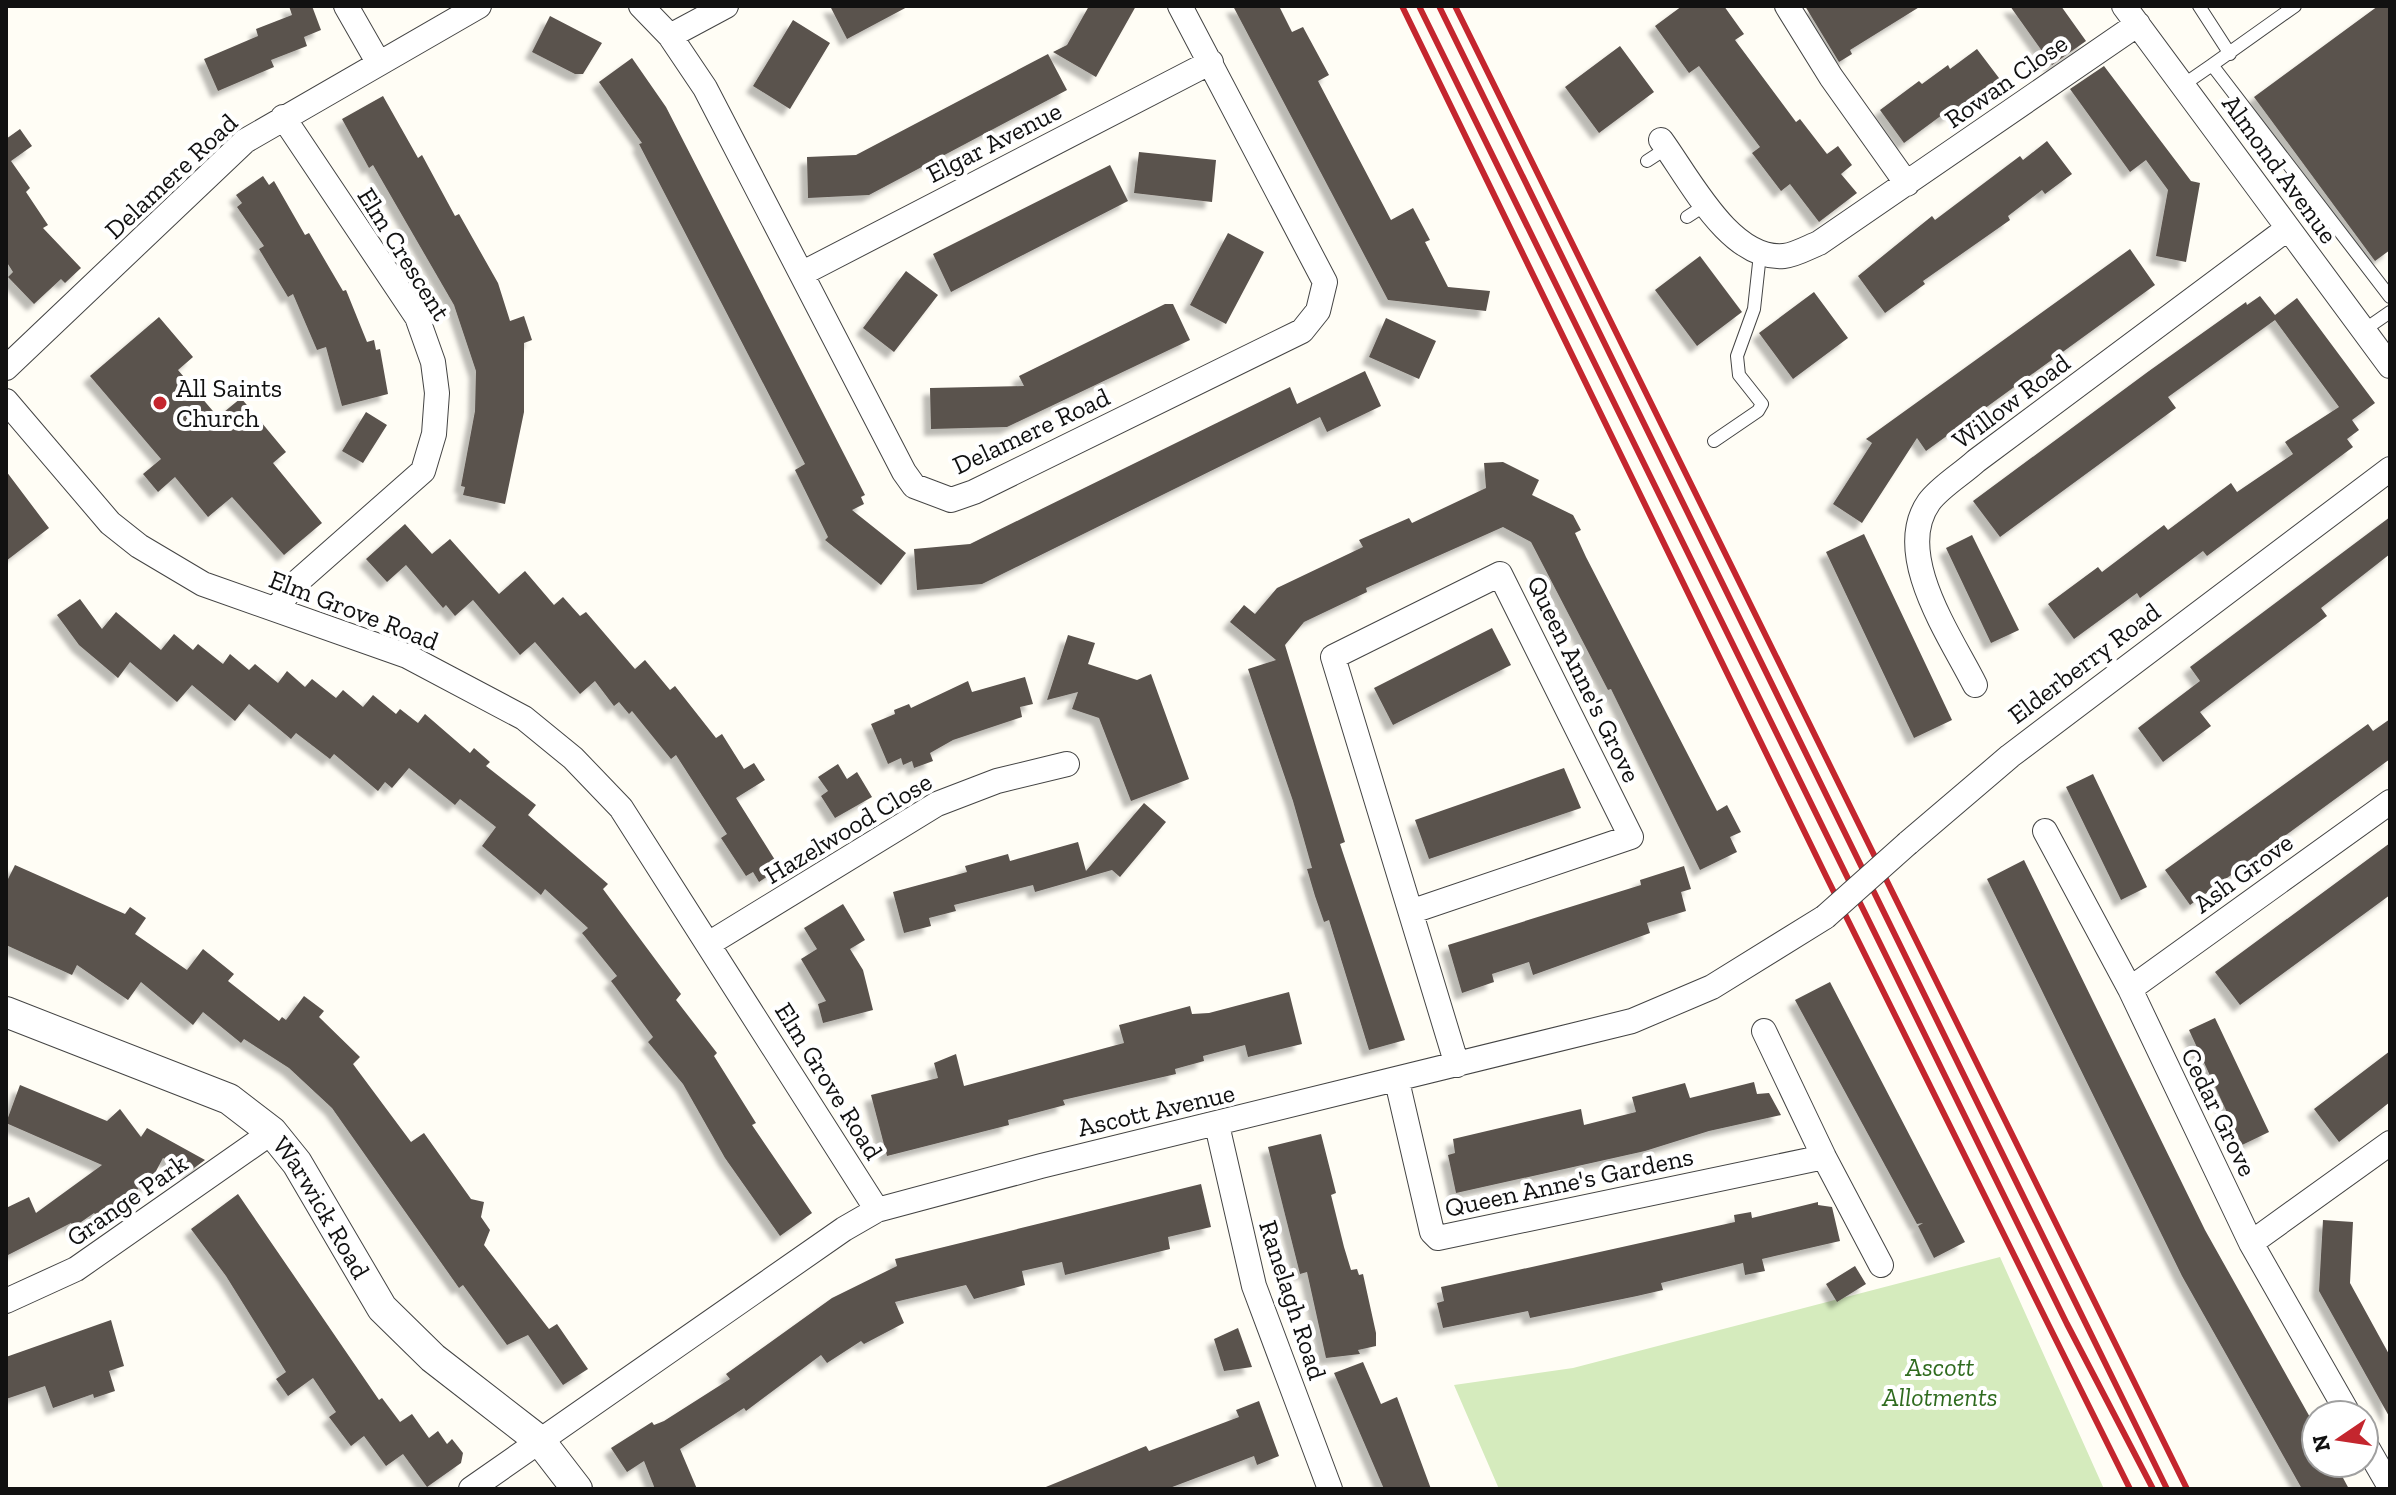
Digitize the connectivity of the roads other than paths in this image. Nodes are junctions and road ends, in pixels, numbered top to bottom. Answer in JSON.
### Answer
{"nodes":[{"id":1,"x":346,"y":6,"type":"edge"},
{"id":2,"x":479,"y":6,"type":"edge"},
{"id":3,"x":641,"y":6,"type":"edge"},
{"id":4,"x":726,"y":6,"type":"edge"},
{"id":5,"x":1180,"y":6,"type":"edge"},
{"id":6,"x":1787,"y":6,"type":"edge"},
{"id":7,"x":2199,"y":6,"type":"edge"},
{"id":8,"x":2295,"y":6,"type":"edge"},
{"id":9,"x":2131,"y":15,"type":"edge"},
{"id":10,"x":670,"y":36,"type":"junction"},
{"id":11,"x":2230,"y":54,"type":"junction"},
{"id":12,"x":378,"y":62,"type":"junction"},
{"id":13,"x":1211,"y":62,"type":"junction"},
{"id":14,"x":2212,"y":65,"type":"junction"},
{"id":15,"x":2183,"y":85,"type":"junction"},
{"id":16,"x":283,"y":117,"type":"junction"},
{"id":17,"x":1658,"y":150,"type":"dead end"},
{"id":18,"x":1907,"y":184,"type":"junction"},
{"id":19,"x":2287,"y":229,"type":"junction"},
{"id":20,"x":1760,"y":254,"type":"junction"},
{"id":21,"x":803,"y":273,"type":"junction"},
{"id":22,"x":2390,"y":297,"type":"edge"},
{"id":23,"x":2390,"y":312,"type":"edge"},
{"id":24,"x":2364,"y":330,"type":"junction"},
{"id":25,"x":2390,"y":366,"type":"edge"},
{"id":26,"x":6,"y":368,"type":"edge"},
{"id":27,"x":6,"y":401,"type":"edge"},
{"id":28,"x":1714,"y":441,"type":"dead end"},
{"id":29,"x":2390,"y":469,"type":"edge"},
{"id":30,"x":276,"y":609,"type":"junction"},
{"id":31,"x":1975,"y":685,"type":"dead end"},
{"id":32,"x":1067,"y":764,"type":"dead end"},
{"id":33,"x":2390,"y":802,"type":"edge"},
{"id":34,"x":2045,"y":831,"type":"dead end"},
{"id":35,"x":1413,"y":911,"type":"junction"},
{"id":36,"x":1825,"y":917,"type":"joint"},
{"id":37,"x":710,"y":943,"type":"junction"},
{"id":38,"x":2130,"y":989,"type":"junction"},
{"id":39,"x":6,"y":1012,"type":"edge"},
{"id":40,"x":1764,"y":1031,"type":"dead end"},
{"id":41,"x":1457,"y":1065,"type":"junction"},
{"id":42,"x":1397,"y":1081,"type":"junction"},
{"id":43,"x":1217,"y":1125,"type":"junction"},
{"id":44,"x":272,"y":1132,"type":"junction"},
{"id":45,"x":2390,"y":1143,"type":"edge"},
{"id":46,"x":1824,"y":1157,"type":"junction"},
{"id":47,"x":877,"y":1210,"type":"junction"},
{"id":48,"x":2251,"y":1243,"type":"junction"},
{"id":49,"x":1881,"y":1265,"type":"dead end"},
{"id":50,"x":6,"y":1301,"type":"edge"},
{"id":51,"x":2340,"y":1399,"type":"edge"},
{"id":52,"x":540,"y":1441,"type":"junction"},
{"id":53,"x":471,"y":1489,"type":"edge"},
{"id":54,"x":577,"y":1489,"type":"edge"},
{"id":55,"x":1330,"y":1489,"type":"edge"}],
"edges":[{"from":1,"to":12,"type":"street"},
{"from":2,"to":12,"type":"street","name":"Delamere Road"},
{"from":3,"to":10,"type":"street","name":"Delamere Road"},
{"from":4,"to":10,"type":"street"},
{"from":5,"to":13,"type":"street","name":"Delamere Road"},
{"from":6,"to":18,"type":"street"},
{"from":7,"to":11,"type":"lane"},
{"from":8,"to":11,"type":"lane"},
{"from":9,"to":15,"type":"street","name":"Almond Avenue"},
{"from":9,"to":18,"type":"street","name":"Rowan Close"},
{"from":10,"to":21,"type":"street","name":"Delamere Road"},
{"from":11,"to":14,"type":"lane"},
{"from":12,"to":16,"type":"street","name":"Delamere Road"},
{"from":13,"to":21,"type":"street","name":"Elgar Avenue"},
{"from":13,"to":21,"type":"street","name":"Delamere Road"},
{"from":14,"to":15,"type":"lane"},
{"from":14,"to":22,"type":"lane"},
{"from":15,"to":19,"type":"street","name":"Almond Avenue"},
{"from":16,"to":26,"type":"street","name":"Delamere Road"},
{"from":16,"to":30,"type":"street","name":"Elm Crescent"},
{"from":17,"to":20,"type":"street"},
{"from":18,"to":20,"type":"street","name":"Rowan Close"},
{"from":19,"to":24,"type":"street","name":"Almond Avenue"},
{"from":19,"to":31,"type":"street","name":"Willow Road"},
{"from":20,"to":28,"type":"lane"},
{"from":23,"to":24,"type":"lane"},
{"from":24,"to":25,"type":"street","name":"Almond Avenue"},
{"from":27,"to":30,"type":"street","name":"Elm Grove Road"},
{"from":29,"to":36,"type":"street","name":"Elderberry Road","bridge":true},
{"from":30,"to":37,"type":"street","name":"Elm Grove Road"},
{"from":32,"to":37,"type":"street","name":"Hazelwood Close"},
{"from":33,"to":38,"type":"street","name":"Ash Grove"},
{"from":34,"to":38,"type":"street","name":"Cedar Grove"},
{"from":35,"to":35,"type":"street","name":"Queen Anne's Grove"},
{"from":35,"to":41,"type":"street","name":"Queen Anne's Grove"},
{"from":36,"to":41,"type":"street","name":"Ascott Avenue"},
{"from":37,"to":47,"type":"street","name":"Elm Grove Road"},
{"from":38,"to":48,"type":"street","name":"Cedar Grove"},
{"from":39,"to":44,"type":"street","name":"Warwick Road"},
{"from":40,"to":46,"type":"street"},
{"from":41,"to":42,"type":"street","name":"Ascott Avenue"},
{"from":42,"to":43,"type":"street","name":"Ascott Avenue"},
{"from":42,"to":46,"type":"street","name":"Queen Anne's Gardens"},
{"from":43,"to":47,"type":"street","name":"Ascott Avenue"},
{"from":43,"to":55,"type":"street","name":"Ranelagh Road"},
{"from":44,"to":50,"type":"street","name":"Grange Park"},
{"from":44,"to":52,"type":"street","name":"Warwick Road"},
{"from":45,"to":48,"type":"street"},
{"from":46,"to":49,"type":"street"},
{"from":47,"to":52,"type":"street","name":"Ascott Avenue"},
{"from":48,"to":51,"type":"street","name":"Cedar Grove"},
{"from":52,"to":53,"type":"street","name":"Ascott Avenue"},
{"from":52,"to":54,"type":"street","name":"Warwick Road"}]}
